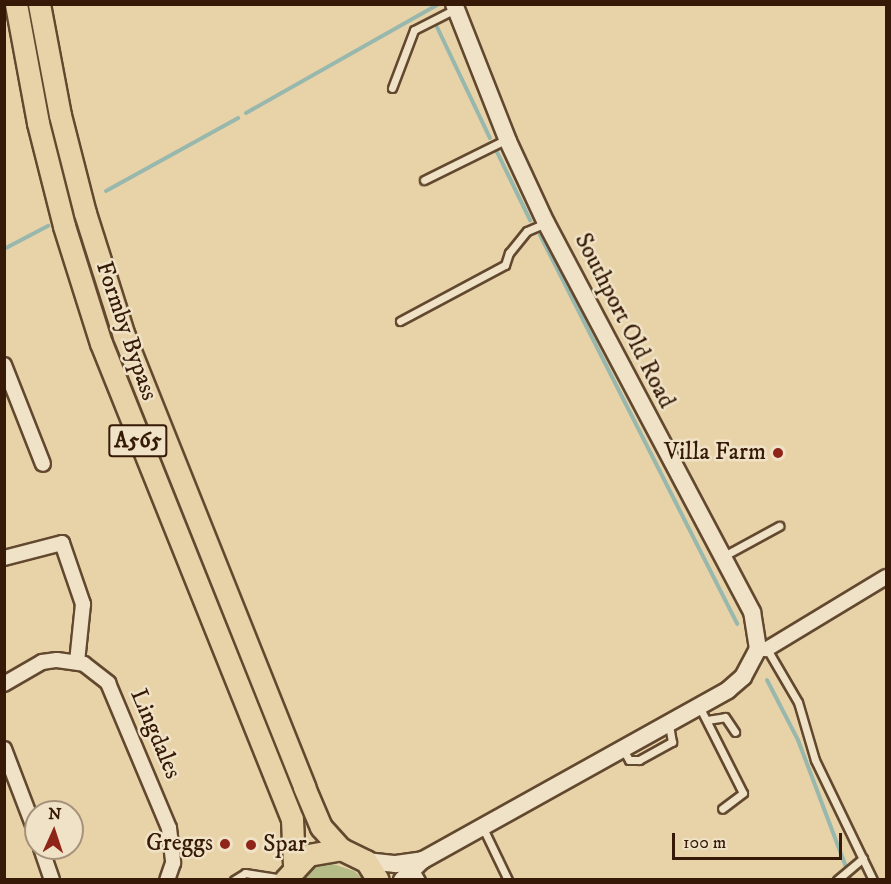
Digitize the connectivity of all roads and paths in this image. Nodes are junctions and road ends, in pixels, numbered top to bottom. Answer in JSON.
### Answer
{"nodes":[{"id":1,"x":16,"y":4,"type":"edge"},
{"id":2,"x":39,"y":4,"type":"edge"},
{"id":3,"x":455,"y":6,"type":"edge"},
{"id":4,"x":392,"y":88,"type":"dead end"},
{"id":5,"x":507,"y":139,"type":"junction"},
{"id":6,"x":424,"y":180,"type":"dead end"},
{"id":7,"x":546,"y":224,"type":"junction"},
{"id":8,"x":400,"y":321,"type":"dead end"},
{"id":9,"x":4,"y":365,"type":"edge"},
{"id":10,"x":43,"y":464,"type":"dead end"},
{"id":11,"x":779,"y":526,"type":"dead end"},
{"id":12,"x":721,"y":557,"type":"junction"},
{"id":13,"x":4,"y":558,"type":"edge"},
{"id":14,"x":886,"y":577,"type":"edge"},
{"id":15,"x":762,"y":649,"type":"junction"},
{"id":16,"x":77,"y":662,"type":"junction"},
{"id":17,"x":4,"y":684,"type":"edge"},
{"id":18,"x":703,"y":714,"type":"junction"},
{"id":19,"x":735,"y":732,"type":"dead end"},
{"id":20,"x":4,"y":749,"type":"edge"},
{"id":21,"x":24,"y":802,"type":"edge"},
{"id":22,"x":722,"y":809,"type":"dead end"},
{"id":23,"x":483,"y":828,"type":"junction"},
{"id":24,"x":340,"y":849,"type":"junction"},
{"id":25,"x":863,"y":858,"type":"junction"},
{"id":26,"x":45,"y":860,"type":"edge"},
{"id":27,"x":366,"y":861,"type":"junction"},
{"id":28,"x":415,"y":872,"type":"edge"},
{"id":29,"x":288,"y":875,"type":"edge"},
{"id":30,"x":52,"y":879,"type":"edge"},
{"id":31,"x":167,"y":879,"type":"edge"},
{"id":32,"x":234,"y":879,"type":"edge"},
{"id":33,"x":378,"y":879,"type":"edge"},
{"id":34,"x":508,"y":879,"type":"edge"},
{"id":35,"x":837,"y":879,"type":"edge"},
{"id":36,"x":873,"y":879,"type":"edge"}],
"edges":[{"from":1,"to":29,"type":"highway","name":"Formby Bypass","number":"A565"},
{"from":2,"to":24,"type":"highway","name":"Formby Bypass","number":"A565"},
{"from":3,"to":4,"type":"lane"},
{"from":3,"to":5,"type":"street","name":"Southport Old Road"},
{"from":5,"to":6,"type":"lane"},
{"from":5,"to":7,"type":"street","name":"Southport Old Road"},
{"from":7,"to":8,"type":"lane"},
{"from":7,"to":12,"type":"street","name":"Southport Old Road"},
{"from":9,"to":10,"type":"street"},
{"from":11,"to":12,"type":"lane"},
{"from":12,"to":15,"type":"street","name":"Southport Old Road"},
{"from":13,"to":16,"type":"street"},
{"from":14,"to":15,"type":"street"},
{"from":15,"to":18,"type":"street"},
{"from":15,"to":25,"type":"lane"},
{"from":16,"to":17,"type":"street"},
{"from":16,"to":31,"type":"street","name":"Lingdales"},
{"from":18,"to":19,"type":"lane"},
{"from":18,"to":22,"type":"lane"},
{"from":18,"to":23,"type":"street"},
{"from":20,"to":21,"type":"street"},
{"from":23,"to":28,"type":"street"},
{"from":23,"to":34,"type":"lane"},
{"from":24,"to":27,"type":"highway","number":"A565"},
{"from":24,"to":29,"type":"highway"},
{"from":25,"to":35,"type":"lane"},
{"from":25,"to":36,"type":"lane"},
{"from":26,"to":30,"type":"street"},
{"from":27,"to":28,"type":"street"},
{"from":27,"to":33,"type":"highway"},
{"from":29,"to":32,"type":"lane"}]}
